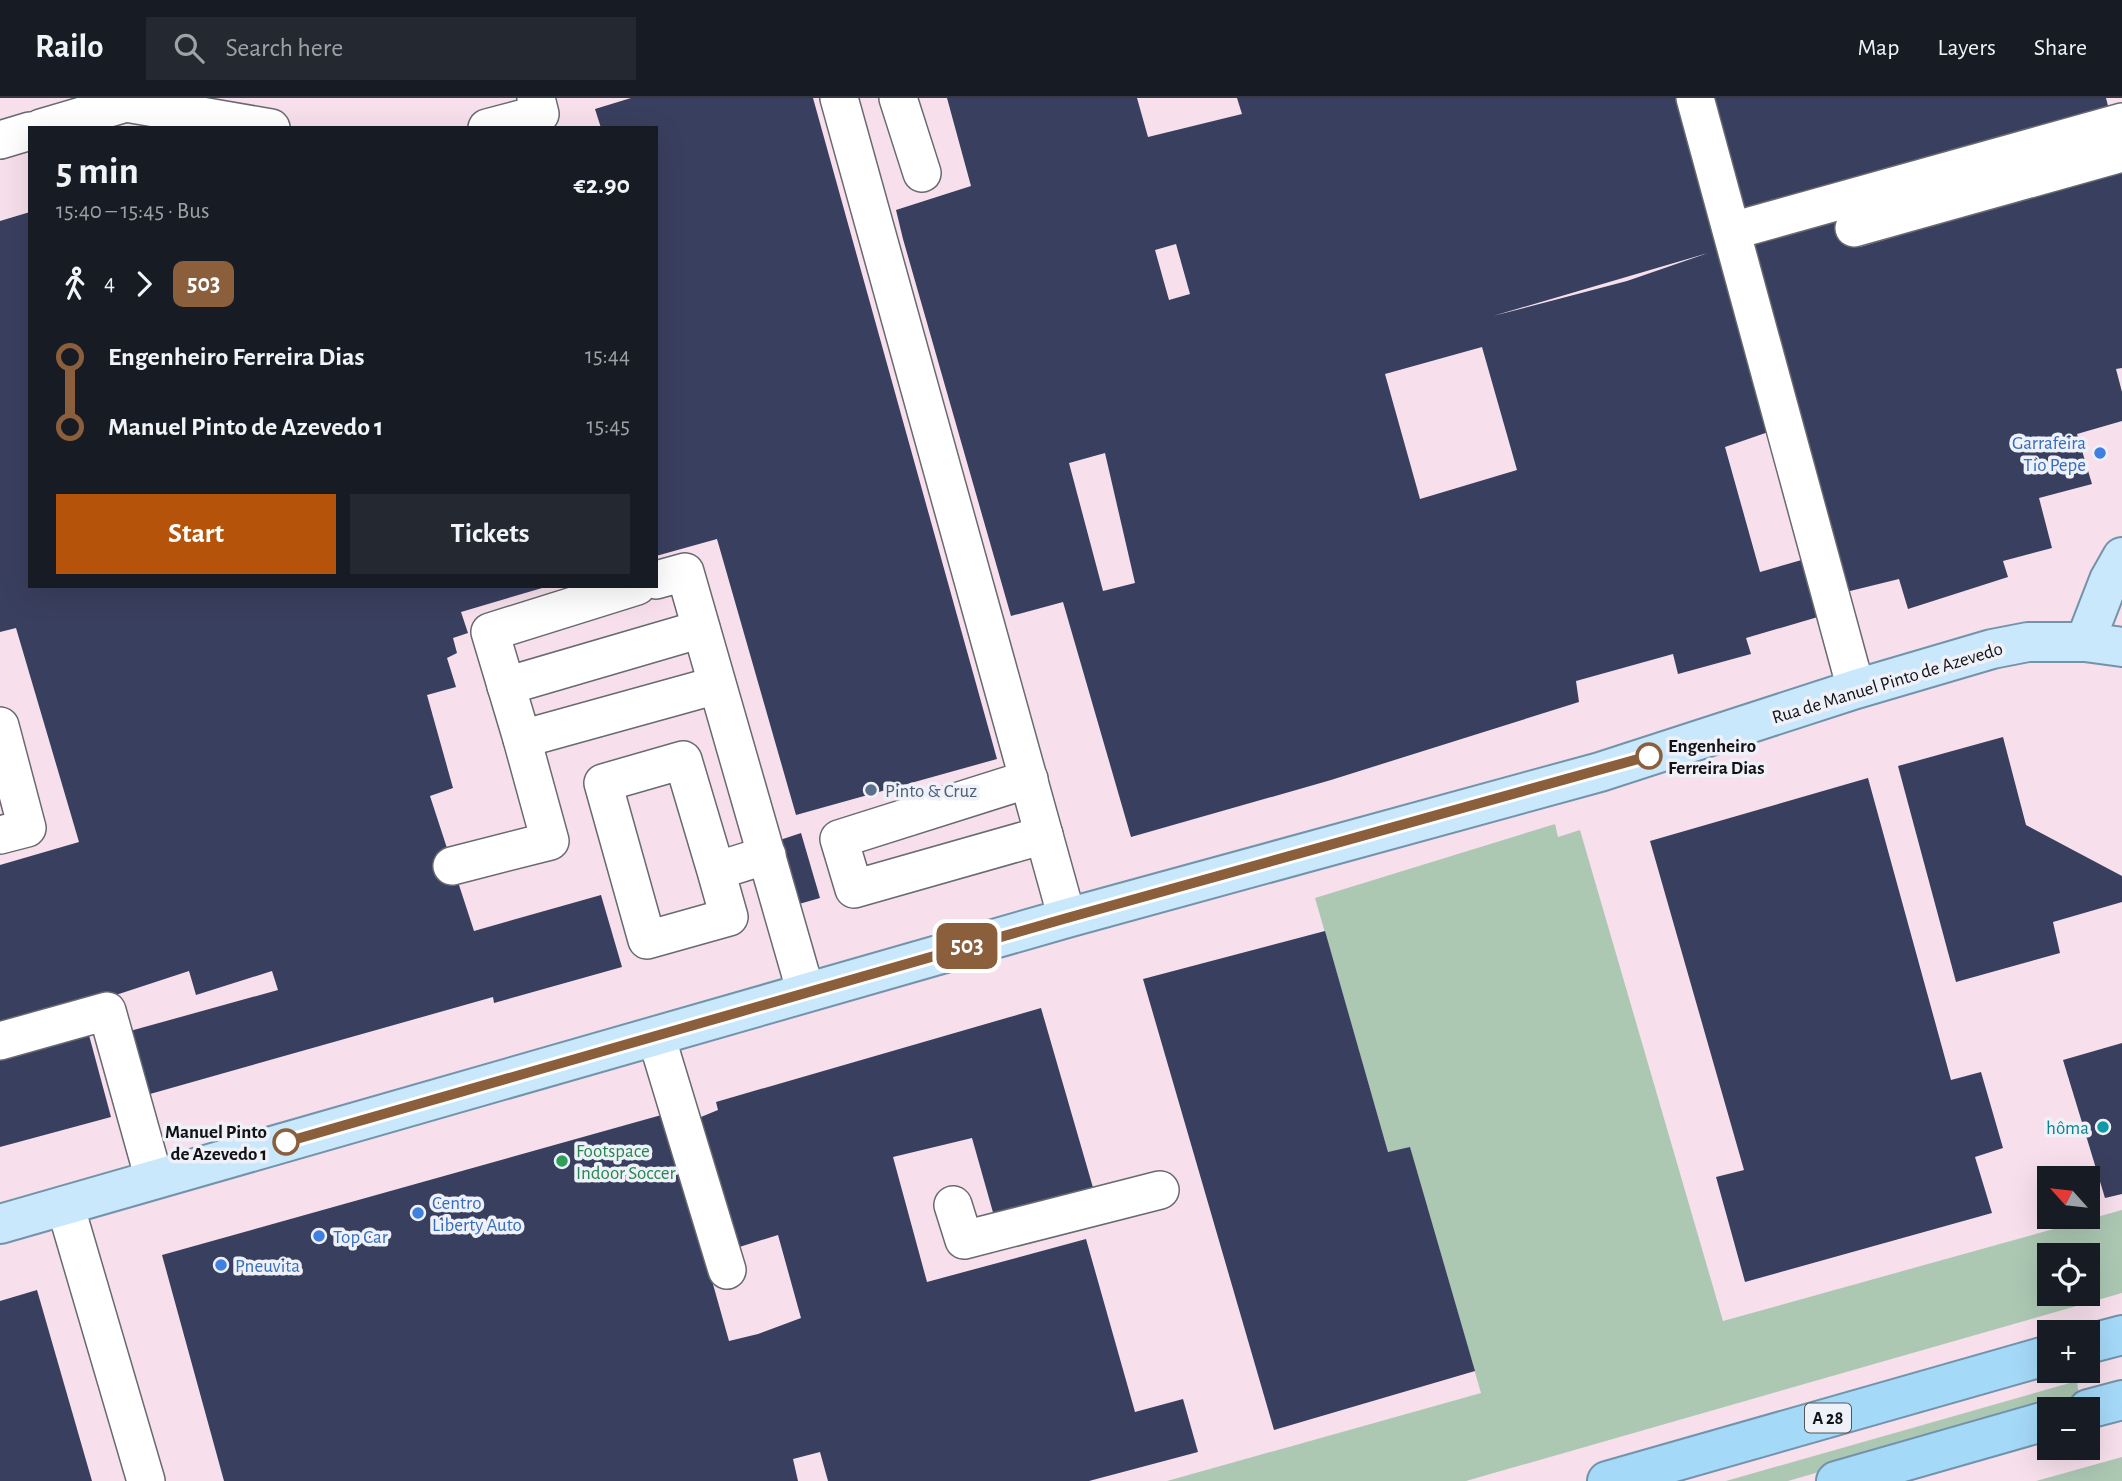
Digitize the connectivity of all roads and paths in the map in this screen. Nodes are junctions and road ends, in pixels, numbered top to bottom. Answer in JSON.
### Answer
{"nodes":[{"id":1,"x":536,"y":98,"type":"edge"},
{"id":2,"x":839,"y":98,"type":"edge"},
{"id":3,"x":898,"y":98,"type":"edge"},
{"id":4,"x":1695,"y":98,"type":"edge"},
{"id":5,"x":2122,"y":122,"type":"edge"},
{"id":6,"x":48,"y":126,"type":"edge"},
{"id":7,"x":259,"y":126,"type":"edge"},
{"id":8,"x":495,"y":126,"type":"edge"},
{"id":9,"x":28,"y":132,"type":"edge"},
{"id":10,"x":0,"y":140,"type":"edge"},
{"id":11,"x":2122,"y":153,"type":"edge"},
{"id":12,"x":922,"y":173,"type":"dead end"},
{"id":13,"x":1854,"y":228,"type":"dead end"},
{"id":14,"x":1732,"y":231,"type":"junction"},
{"id":15,"x":2122,"y":556,"type":"edge"},
{"id":16,"x":658,"y":579,"type":"edge"},
{"id":17,"x":631,"y":588,"type":"edge"},
{"id":18,"x":701,"y":629,"type":"junction"},
{"id":19,"x":2085,"y":642,"type":"junction"},
{"id":20,"x":2122,"y":647,"type":"edge"},
{"id":21,"x":717,"y":685,"type":"junction"},
{"id":22,"x":506,"y":686,"type":"junction"},
{"id":23,"x":1856,"y":689,"type":"junction"},
{"id":24,"x":0,"y":726,"type":"edge"},
{"id":25,"x":522,"y":739,"type":"junction"},
{"id":26,"x":1029,"y":779,"type":"junction"},
{"id":27,"x":0,"y":835,"type":"edge"},
{"id":28,"x":1044,"y":835,"type":"junction"},
{"id":29,"x":767,"y":855,"type":"junction"},
{"id":30,"x":452,"y":866,"type":"dead end"},
{"id":31,"x":716,"y":871,"type":"junction"},
{"id":32,"x":1067,"y":918,"type":"junction"},
{"id":33,"x":806,"y":993,"type":"junction"},
{"id":34,"x":656,"y":1036,"type":"junction"},
{"id":35,"x":0,"y":1041,"type":"edge"},
{"id":36,"x":154,"y":1179,"type":"junction"},
{"id":37,"x":1160,"y":1190,"type":"dead end"},
{"id":38,"x":65,"y":1205,"type":"junction"},
{"id":39,"x":953,"y":1205,"type":"dead end"},
{"id":40,"x":0,"y":1224,"type":"edge"},
{"id":41,"x":727,"y":1270,"type":"dead end"},
{"id":42,"x":2122,"y":1335,"type":"edge"},
{"id":43,"x":2100,"y":1341,"type":"edge"},
{"id":44,"x":2037,"y":1358,"type":"edge"},
{"id":45,"x":2122,"y":1400,"type":"edge"},
{"id":46,"x":2100,"y":1406,"type":"edge"},
{"id":47,"x":2037,"y":1423,"type":"edge"},
{"id":48,"x":2122,"y":1427,"type":"edge"},
{"id":49,"x":2100,"y":1433,"type":"edge"},
{"id":50,"x":2037,"y":1450,"type":"edge"},
{"id":51,"x":146,"y":1481,"type":"edge"},
{"id":52,"x":1607,"y":1481,"type":"edge"},
{"id":53,"x":1836,"y":1481,"type":"edge"},
{"id":54,"x":1922,"y":1481,"type":"edge"}],
"edges":[{"from":1,"to":8,"type":"lane"},
{"from":2,"to":26,"type":"lane"},
{"from":3,"to":12,"type":"lane"},
{"from":4,"to":14,"type":"lane"},
{"from":5,"to":14,"type":"lane"},
{"from":6,"to":7,"type":"lane"},
{"from":9,"to":10,"type":"lane"},
{"from":11,"to":13,"type":"lane"},
{"from":14,"to":23,"type":"lane"},
{"from":15,"to":19,"type":"main road"},
{"from":16,"to":18,"type":"lane"},
{"from":17,"to":22,"type":"lane"},
{"from":18,"to":21,"type":"lane"},
{"from":18,"to":22,"type":"lane"},
{"from":19,"to":20,"type":"main road","name":"Rua de Manuel Pinto de Azevedo"},
{"from":19,"to":23,"type":"main road","name":"Rua de Manuel Pinto de Azevedo"},
{"from":21,"to":25,"type":"lane"},
{"from":21,"to":29,"type":"lane"},
{"from":22,"to":25,"type":"lane"},
{"from":23,"to":32,"type":"main road","name":"Rua de Manuel Pinto de Azevedo"},
{"from":24,"to":27,"type":"lane"},
{"from":25,"to":30,"type":"lane"},
{"from":26,"to":28,"type":"lane"},
{"from":26,"to":28,"type":"lane"},
{"from":28,"to":32,"type":"lane"},
{"from":29,"to":31,"type":"lane"},
{"from":29,"to":33,"type":"lane"},
{"from":31,"to":31,"type":"lane"},
{"from":32,"to":33,"type":"main road","name":"Rua de Manuel Pinto de Azevedo"},
{"from":33,"to":34,"type":"main road","name":"Rua de Manuel Pinto de Azevedo"},
{"from":34,"to":36,"type":"main road","name":"Rua de Manuel Pinto de Azevedo"},
{"from":34,"to":41,"type":"lane"},
{"from":35,"to":36,"type":"lane"},
{"from":36,"to":38,"type":"main road","name":"Rua de Manuel Pinto de Azevedo"},
{"from":37,"to":39,"type":"lane"},
{"from":38,"to":40,"type":"main road","name":"Rua de Manuel Pinto de Azevedo"},
{"from":38,"to":51,"type":"lane"},
{"from":42,"to":43,"type":"highway"},
{"from":44,"to":52,"type":"highway","number":"A 28"},
{"from":45,"to":46,"type":"highway"},
{"from":47,"to":53,"type":"highway"},
{"from":48,"to":49,"type":"highway"},
{"from":50,"to":54,"type":"highway"}]}
